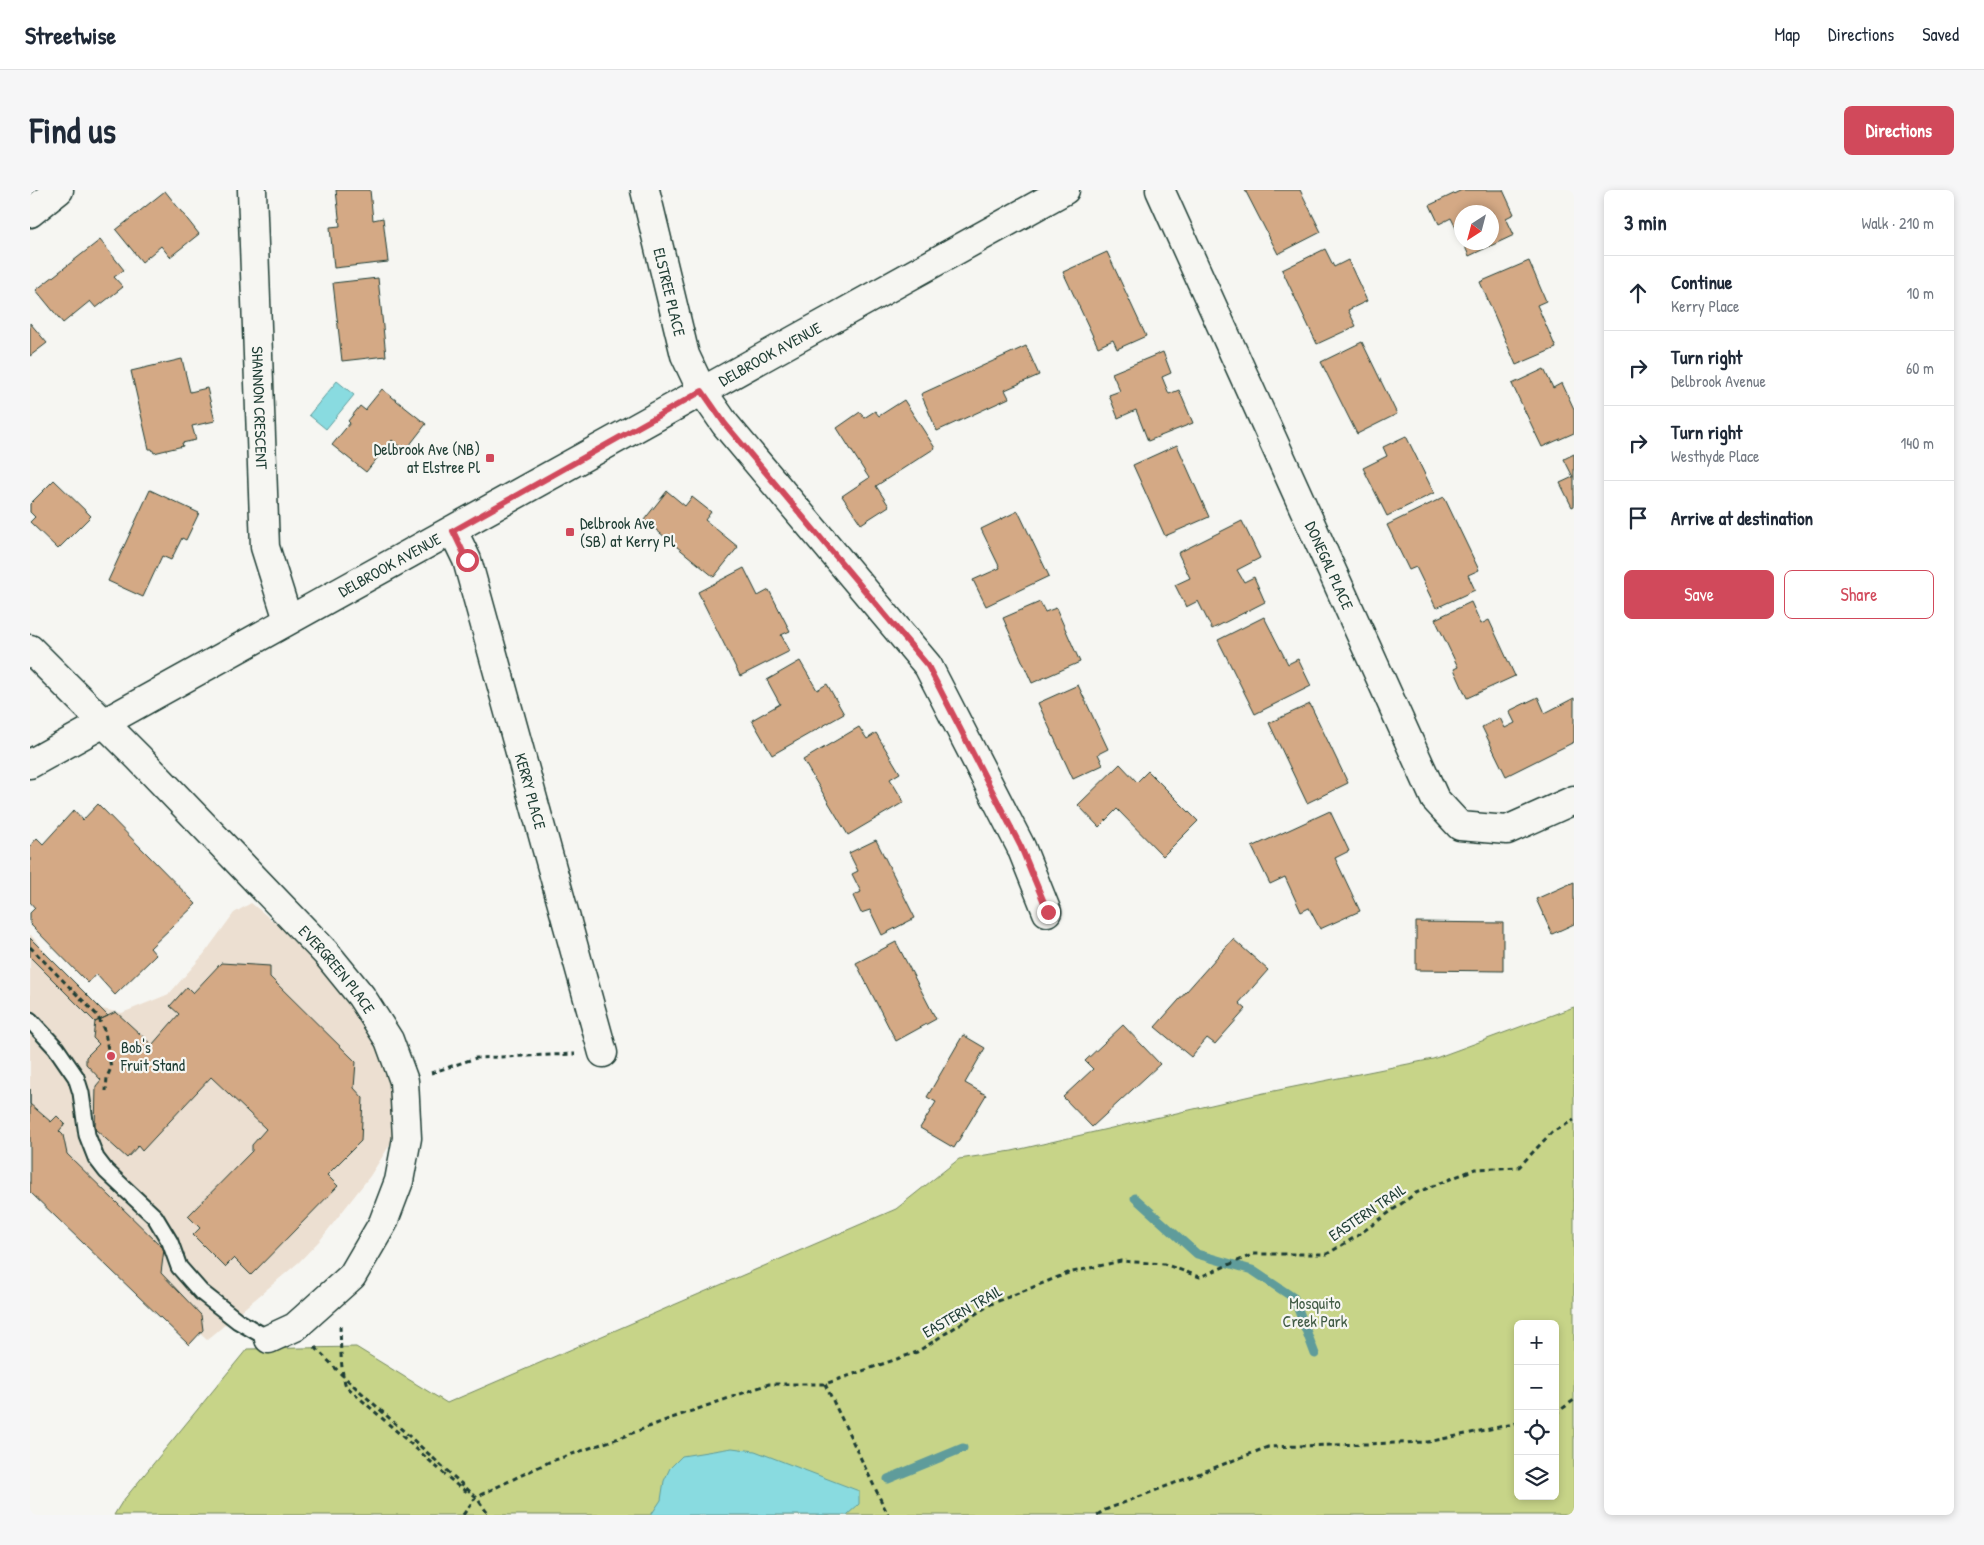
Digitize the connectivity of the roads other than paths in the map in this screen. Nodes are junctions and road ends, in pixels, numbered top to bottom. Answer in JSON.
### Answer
{"nodes":[{"id":1,"x":59,"y":190,"type":"edge"},
{"id":2,"x":252,"y":190,"type":"edge"},
{"id":3,"x":645,"y":190,"type":"edge"},
{"id":4,"x":1065,"y":190,"type":"edge"},
{"id":5,"x":1160,"y":190,"type":"edge"},
{"id":6,"x":30,"y":213,"type":"edge"},
{"id":7,"x":702,"y":391,"type":"junction"},
{"id":8,"x":453,"y":531,"type":"junction"},
{"id":9,"x":288,"y":620,"type":"junction"},
{"id":10,"x":30,"y":649,"type":"edge"},
{"id":11,"x":103,"y":723,"type":"junction"},
{"id":12,"x":30,"y":764,"type":"edge"},
{"id":13,"x":1574,"y":800,"type":"edge"},
{"id":14,"x":1048,"y":912,"type":"dead end"},
{"id":15,"x":30,"y":1020,"type":"edge"},
{"id":16,"x":603,"y":1053,"type":"road end"},
{"id":17,"x":269,"y":1339,"type":"joint"}],
"edges":[{"from":1,"to":6,"type":"street"},
{"from":2,"to":9,"type":"street","name":"SHANNON CRESCENT"},
{"from":3,"to":7,"type":"street","name":"ELSTREE PLACE"},
{"from":4,"to":7,"type":"street","name":"DELBROOK AVENUE"},
{"from":5,"to":13,"type":"street","name":"DONEGAL PLACE"},
{"from":7,"to":8,"type":"street","name":"DELBROOK AVENUE"},
{"from":7,"to":14,"type":"street","name":"ELSTREE PLACE"},
{"from":8,"to":9,"type":"street","name":"DELBROOK AVENUE"},
{"from":8,"to":16,"type":"street","name":"KERRY PLACE"},
{"from":9,"to":11,"type":"street","name":"DELBROOK AVENUE"},
{"from":10,"to":11,"type":"street","name":"EVERGREEN PLACE"},
{"from":11,"to":12,"type":"street","name":"DELBROOK AVENUE"},
{"from":11,"to":17,"type":"street","name":"EVERGREEN PLACE"},
{"from":15,"to":17,"type":"lane"}]}
